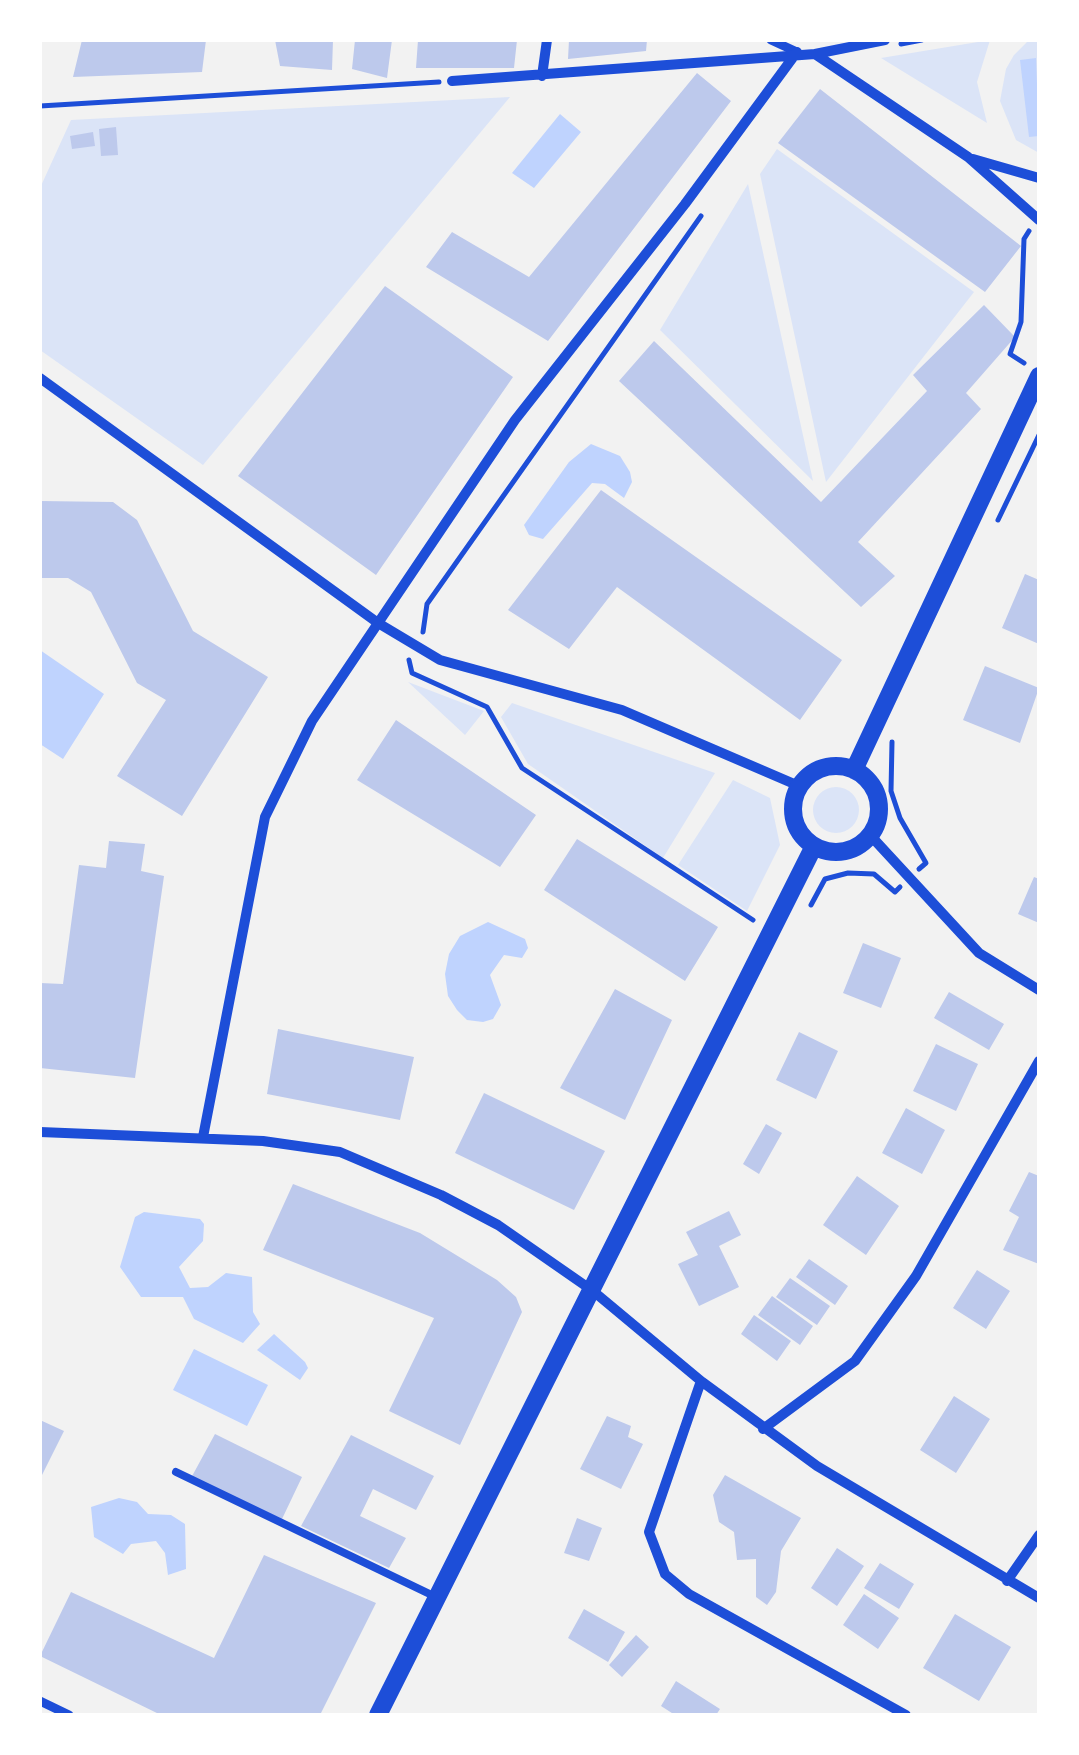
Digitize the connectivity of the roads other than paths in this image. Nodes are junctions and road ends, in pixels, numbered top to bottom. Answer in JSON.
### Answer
{"nodes":[{"id":1,"x":547,"y":40,"type":"edge"},
{"id":2,"x":771,"y":40,"type":"edge"},
{"id":3,"x":885,"y":40,"type":"edge"},
{"id":4,"x":796,"y":46,"type":"edge"},
{"id":5,"x":814,"y":54,"type":"junction"},
{"id":6,"x":542,"y":76,"type":"junction"},
{"id":7,"x":452,"y":81,"type":"road end"},
{"id":8,"x":968,"y":157,"type":"junction"},
{"id":9,"x":1039,"y":178,"type":"edge"},
{"id":10,"x":1038,"y":220,"type":"edge"},
{"id":11,"x":1039,"y":374,"type":"edge"},
{"id":12,"x":40,"y":378,"type":"edge"},
{"id":13,"x":378,"y":623,"type":"junction"},
{"id":14,"x":854,"y":770,"type":"junction"},
{"id":15,"x":799,"y":786,"type":"junction"},
{"id":16,"x":870,"y":835,"type":"junction"},
{"id":17,"x":814,"y":846,"type":"junction"},
{"id":18,"x":1039,"y":990,"type":"edge"},
{"id":19,"x":1039,"y":1061,"type":"edge"},
{"id":20,"x":40,"y":1132,"type":"edge"},
{"id":21,"x":203,"y":1137,"type":"junction"},
{"id":22,"x":593,"y":1291,"type":"junction"},
{"id":23,"x":701,"y":1381,"type":"junction"},
{"id":24,"x":763,"y":1429,"type":"junction"},
{"id":25,"x":176,"y":1472,"type":"dead end"},
{"id":26,"x":1039,"y":1535,"type":"edge"},
{"id":27,"x":1007,"y":1581,"type":"junction"},
{"id":28,"x":438,"y":1598,"type":"junction"},
{"id":29,"x":1039,"y":1598,"type":"edge"},
{"id":30,"x":40,"y":1700,"type":"edge"},
{"id":31,"x":69,"y":1715,"type":"edge"},
{"id":32,"x":378,"y":1715,"type":"edge"},
{"id":33,"x":906,"y":1715,"type":"edge"}],
"edges":[{"from":1,"to":6,"type":"street"},
{"from":2,"to":4,"type":"street"},
{"from":3,"to":5,"type":"street"},
{"from":4,"to":5,"type":"street"},
{"from":4,"to":6,"type":"street"},
{"from":4,"to":13,"type":"street"},
{"from":5,"to":8,"type":"street"},
{"from":6,"to":7,"type":"street"},
{"from":8,"to":9,"type":"street"},
{"from":8,"to":10,"type":"street"},
{"from":11,"to":14,"type":"street"},
{"from":12,"to":13,"type":"street"},
{"from":13,"to":15,"type":"street"},
{"from":13,"to":21,"type":"street"},
{"from":14,"to":15,"type":"street"},
{"from":14,"to":16,"type":"street"},
{"from":15,"to":17,"type":"street"},
{"from":16,"to":17,"type":"street"},
{"from":16,"to":18,"type":"street"},
{"from":17,"to":22,"type":"street"},
{"from":19,"to":24,"type":"street"},
{"from":20,"to":21,"type":"street"},
{"from":21,"to":22,"type":"street"},
{"from":22,"to":23,"type":"street"},
{"from":22,"to":28,"type":"street"},
{"from":23,"to":24,"type":"street"},
{"from":23,"to":33,"type":"street"},
{"from":24,"to":27,"type":"street"},
{"from":25,"to":28,"type":"lane"},
{"from":26,"to":27,"type":"street"},
{"from":27,"to":29,"type":"street"},
{"from":28,"to":32,"type":"street"},
{"from":30,"to":31,"type":"street"}]}
